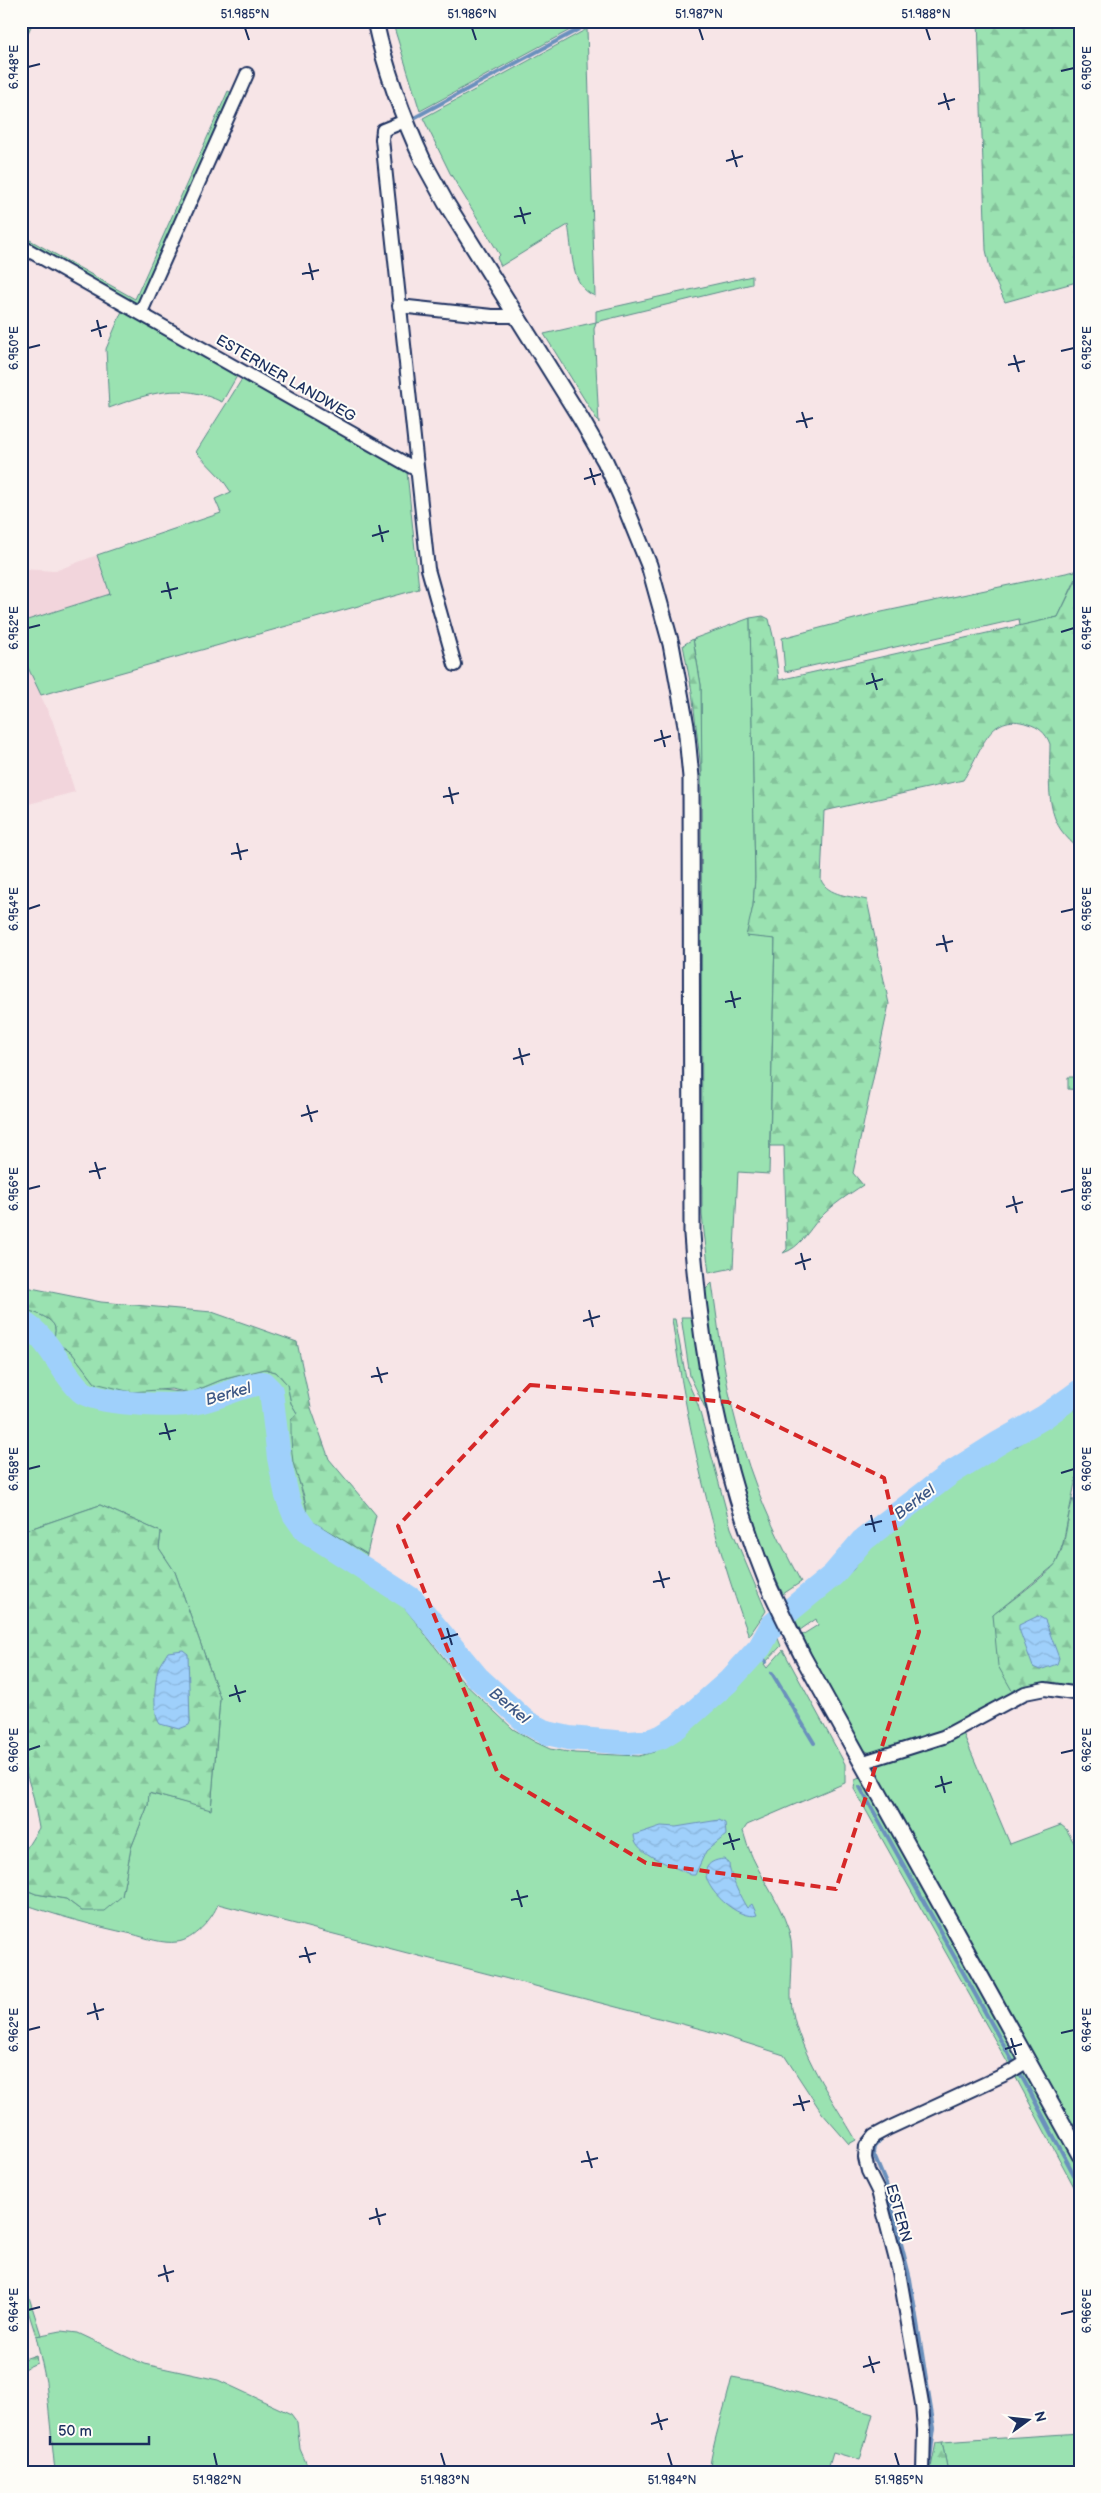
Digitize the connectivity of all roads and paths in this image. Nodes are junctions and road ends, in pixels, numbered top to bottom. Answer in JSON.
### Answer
{"nodes":[{"id":1,"x":375,"y":21,"type":"edge"},
{"id":2,"x":247,"y":74,"type":"dead end"},
{"id":3,"x":405,"y":121,"type":"junction"},
{"id":4,"x":21,"y":246,"type":"edge"},
{"id":5,"x":399,"y":306,"type":"junction"},
{"id":6,"x":141,"y":312,"type":"junction"},
{"id":7,"x":518,"y":316,"type":"junction"},
{"id":8,"x":416,"y":470,"type":"junction"},
{"id":9,"x":455,"y":665,"type":"dead end"},
{"id":10,"x":1080,"y":1694,"type":"edge"},
{"id":11,"x":860,"y":1763,"type":"junction"},
{"id":12,"x":1028,"y":2061,"type":"junction"},
{"id":13,"x":1080,"y":2155,"type":"edge"},
{"id":14,"x":923,"y":2472,"type":"edge"}],
"edges":[{"from":1,"to":3,"type":"street"},
{"from":2,"to":6,"type":"street"},
{"from":3,"to":5,"type":"street"},
{"from":3,"to":7,"type":"street"},
{"from":4,"to":6,"type":"street","name":"ESTERNER LANDWEG"},
{"from":5,"to":7,"type":"street"},
{"from":5,"to":8,"type":"street"},
{"from":6,"to":8,"type":"street","name":"ESTERNER LANDWEG"},
{"from":7,"to":11,"type":"street"},
{"from":8,"to":9,"type":"street"},
{"from":10,"to":11,"type":"street"},
{"from":11,"to":12,"type":"street"},
{"from":12,"to":13,"type":"street"},
{"from":12,"to":14,"type":"street","name":"ESTERN"}]}
